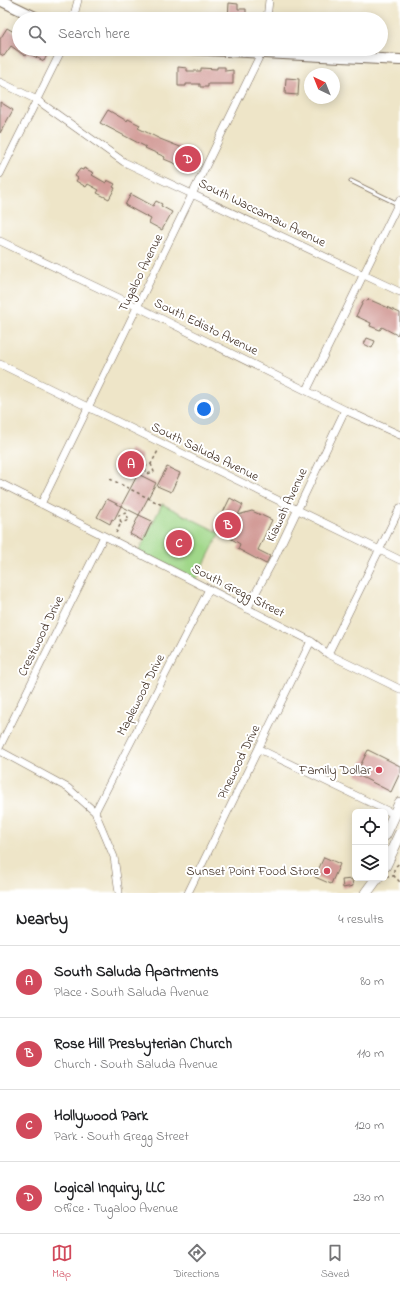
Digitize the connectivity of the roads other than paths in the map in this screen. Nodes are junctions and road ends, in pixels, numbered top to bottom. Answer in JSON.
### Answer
{"nodes":[{"id":1,"x":0,"y":0,"type":"edge"},
{"id":2,"x":78,"y":0,"type":"edge"},
{"id":3,"x":269,"y":0,"type":"edge"},
{"id":4,"x":24,"y":12,"type":"edge"},
{"id":5,"x":75,"y":12,"type":"edge"},
{"id":6,"x":267,"y":12,"type":"edge"},
{"id":7,"x":59,"y":56,"type":"edge"},
{"id":8,"x":260,"y":56,"type":"edge"},
{"id":9,"x":339,"y":56,"type":"edge"},
{"id":10,"x":400,"y":60,"type":"edge"},
{"id":11,"x":0,"y":82,"type":"edge"},
{"id":12,"x":37,"y":100,"type":"junction"},
{"id":13,"x":0,"y":174,"type":"edge"},
{"id":14,"x":351,"y":181,"type":"dead end"},
{"id":15,"x":193,"y":193,"type":"junction"},
{"id":16,"x":399,"y":202,"type":"edge"},
{"id":17,"x":0,"y":241,"type":"edge"},
{"id":18,"x":363,"y":275,"type":"junction"},
{"id":19,"x":400,"y":292,"type":"edge"},
{"id":20,"x":138,"y":307,"type":"junction"},
{"id":21,"x":0,"y":364,"type":"edge"},
{"id":22,"x":307,"y":390,"type":"junction"},
{"id":23,"x":88,"y":409,"type":"junction"},
{"id":24,"x":345,"y":410,"type":"junction"},
{"id":25,"x":400,"y":435,"type":"edge"},
{"id":26,"x":0,"y":483,"type":"edge"},
{"id":27,"x":41,"y":504,"type":"junction"},
{"id":28,"x":400,"y":508,"type":"edge"},
{"id":29,"x":297,"y":511,"type":"junction"},
{"id":30,"x":104,"y":536,"type":"junction"},
{"id":31,"x":380,"y":550,"type":"junction"},
{"id":32,"x":400,"y":560,"type":"edge"},
{"id":33,"x":209,"y":589,"type":"junction"},
{"id":34,"x":248,"y":609,"type":"junction"},
{"id":35,"x":311,"y":641,"type":"junction"},
{"id":36,"x":328,"y":654,"type":"junction"},
{"id":37,"x":400,"y":688,"type":"edge"},
{"id":38,"x":0,"y":746,"type":"edge"},
{"id":39,"x":259,"y":749,"type":"junction"},
{"id":40,"x":0,"y":751,"type":"edge"},
{"id":41,"x":400,"y":803,"type":"edge"},
{"id":42,"x":95,"y":812,"type":"junction"},
{"id":43,"x":394,"y":814,"type":"junction"},
{"id":44,"x":388,"y":828,"type":"edge"},
{"id":45,"x":400,"y":834,"type":"edge"},
{"id":46,"x":388,"y":862,"type":"edge"},
{"id":47,"x":368,"y":881,"type":"edge"},
{"id":48,"x":376,"y":881,"type":"edge"},
{"id":49,"x":366,"y":892,"type":"edge"},
{"id":50,"x":119,"y":893,"type":"edge"},
{"id":51,"x":188,"y":893,"type":"edge"}],
"edges":[{"from":1,"to":4,"type":"main road"},
{"from":2,"to":5,"type":"street"},
{"from":3,"to":6,"type":"street"},
{"from":7,"to":12,"type":"street"},
{"from":8,"to":15,"type":"street","name":"Tugaloo Avenue"},
{"from":9,"to":10,"type":"main road"},
{"from":11,"to":12,"type":"street","name":"South Waccamaw Avenue"},
{"from":12,"to":13,"type":"street"},
{"from":12,"to":15,"type":"street","name":"South Waccamaw Avenue"},
{"from":14,"to":16,"type":"lane"},
{"from":15,"to":18,"type":"street","name":"South Waccamaw Avenue"},
{"from":15,"to":20,"type":"street","name":"Tugaloo Avenue"},
{"from":16,"to":18,"type":"street"},
{"from":17,"to":20,"type":"street","name":"South Edisto Avenue"},
{"from":18,"to":19,"type":"street","name":"South Waccamaw Avenue"},
{"from":18,"to":22,"type":"street"},
{"from":20,"to":22,"type":"street","name":"South Edisto Avenue"},
{"from":20,"to":23,"type":"street","name":"Tugaloo Avenue"},
{"from":21,"to":23,"type":"street","name":"South Saluda Avenue"},
{"from":22,"to":24,"type":"street","name":"South Edisto Avenue"},
{"from":23,"to":27,"type":"street","name":"Tugaloo Avenue"},
{"from":23,"to":29,"type":"street","name":"South Saluda Avenue"},
{"from":24,"to":25,"type":"street","name":"South Edisto Avenue"},
{"from":24,"to":29,"type":"street","name":"Kiawah Avenue"},
{"from":26,"to":27,"type":"street","name":"South Gregg Street"},
{"from":27,"to":30,"type":"street","name":"South Gregg Street"},
{"from":28,"to":31,"type":"street"},
{"from":29,"to":31,"type":"street","name":"South Saluda Avenue"},
{"from":29,"to":34,"type":"street","name":"Kiawah Avenue"},
{"from":30,"to":33,"type":"street","name":"South Gregg Street"},
{"from":30,"to":38,"type":"street","name":"Crestwood Drive"},
{"from":31,"to":32,"type":"street","name":"South Saluda Avenue"},
{"from":31,"to":36,"type":"street"},
{"from":33,"to":34,"type":"street","name":"South Gregg Street"},
{"from":33,"to":42,"type":"street","name":"Maplewood Drive"},
{"from":34,"to":35,"type":"street","name":"South Gregg Street"},
{"from":35,"to":36,"type":"street","name":"South Gregg Street"},
{"from":35,"to":39,"type":"street","name":"Pinewood Drive"},
{"from":36,"to":37,"type":"street","name":"South Gregg Street"},
{"from":39,"to":43,"type":"street"},
{"from":39,"to":51,"type":"street","name":"Pinewood Drive"},
{"from":40,"to":42,"type":"street"},
{"from":41,"to":43,"type":"main road"},
{"from":42,"to":50,"type":"street"},
{"from":43,"to":44,"type":"main road"},
{"from":45,"to":46,"type":"main road"},
{"from":47,"to":49,"type":"main road"},
{"from":48,"to":49,"type":"main road"}]}
